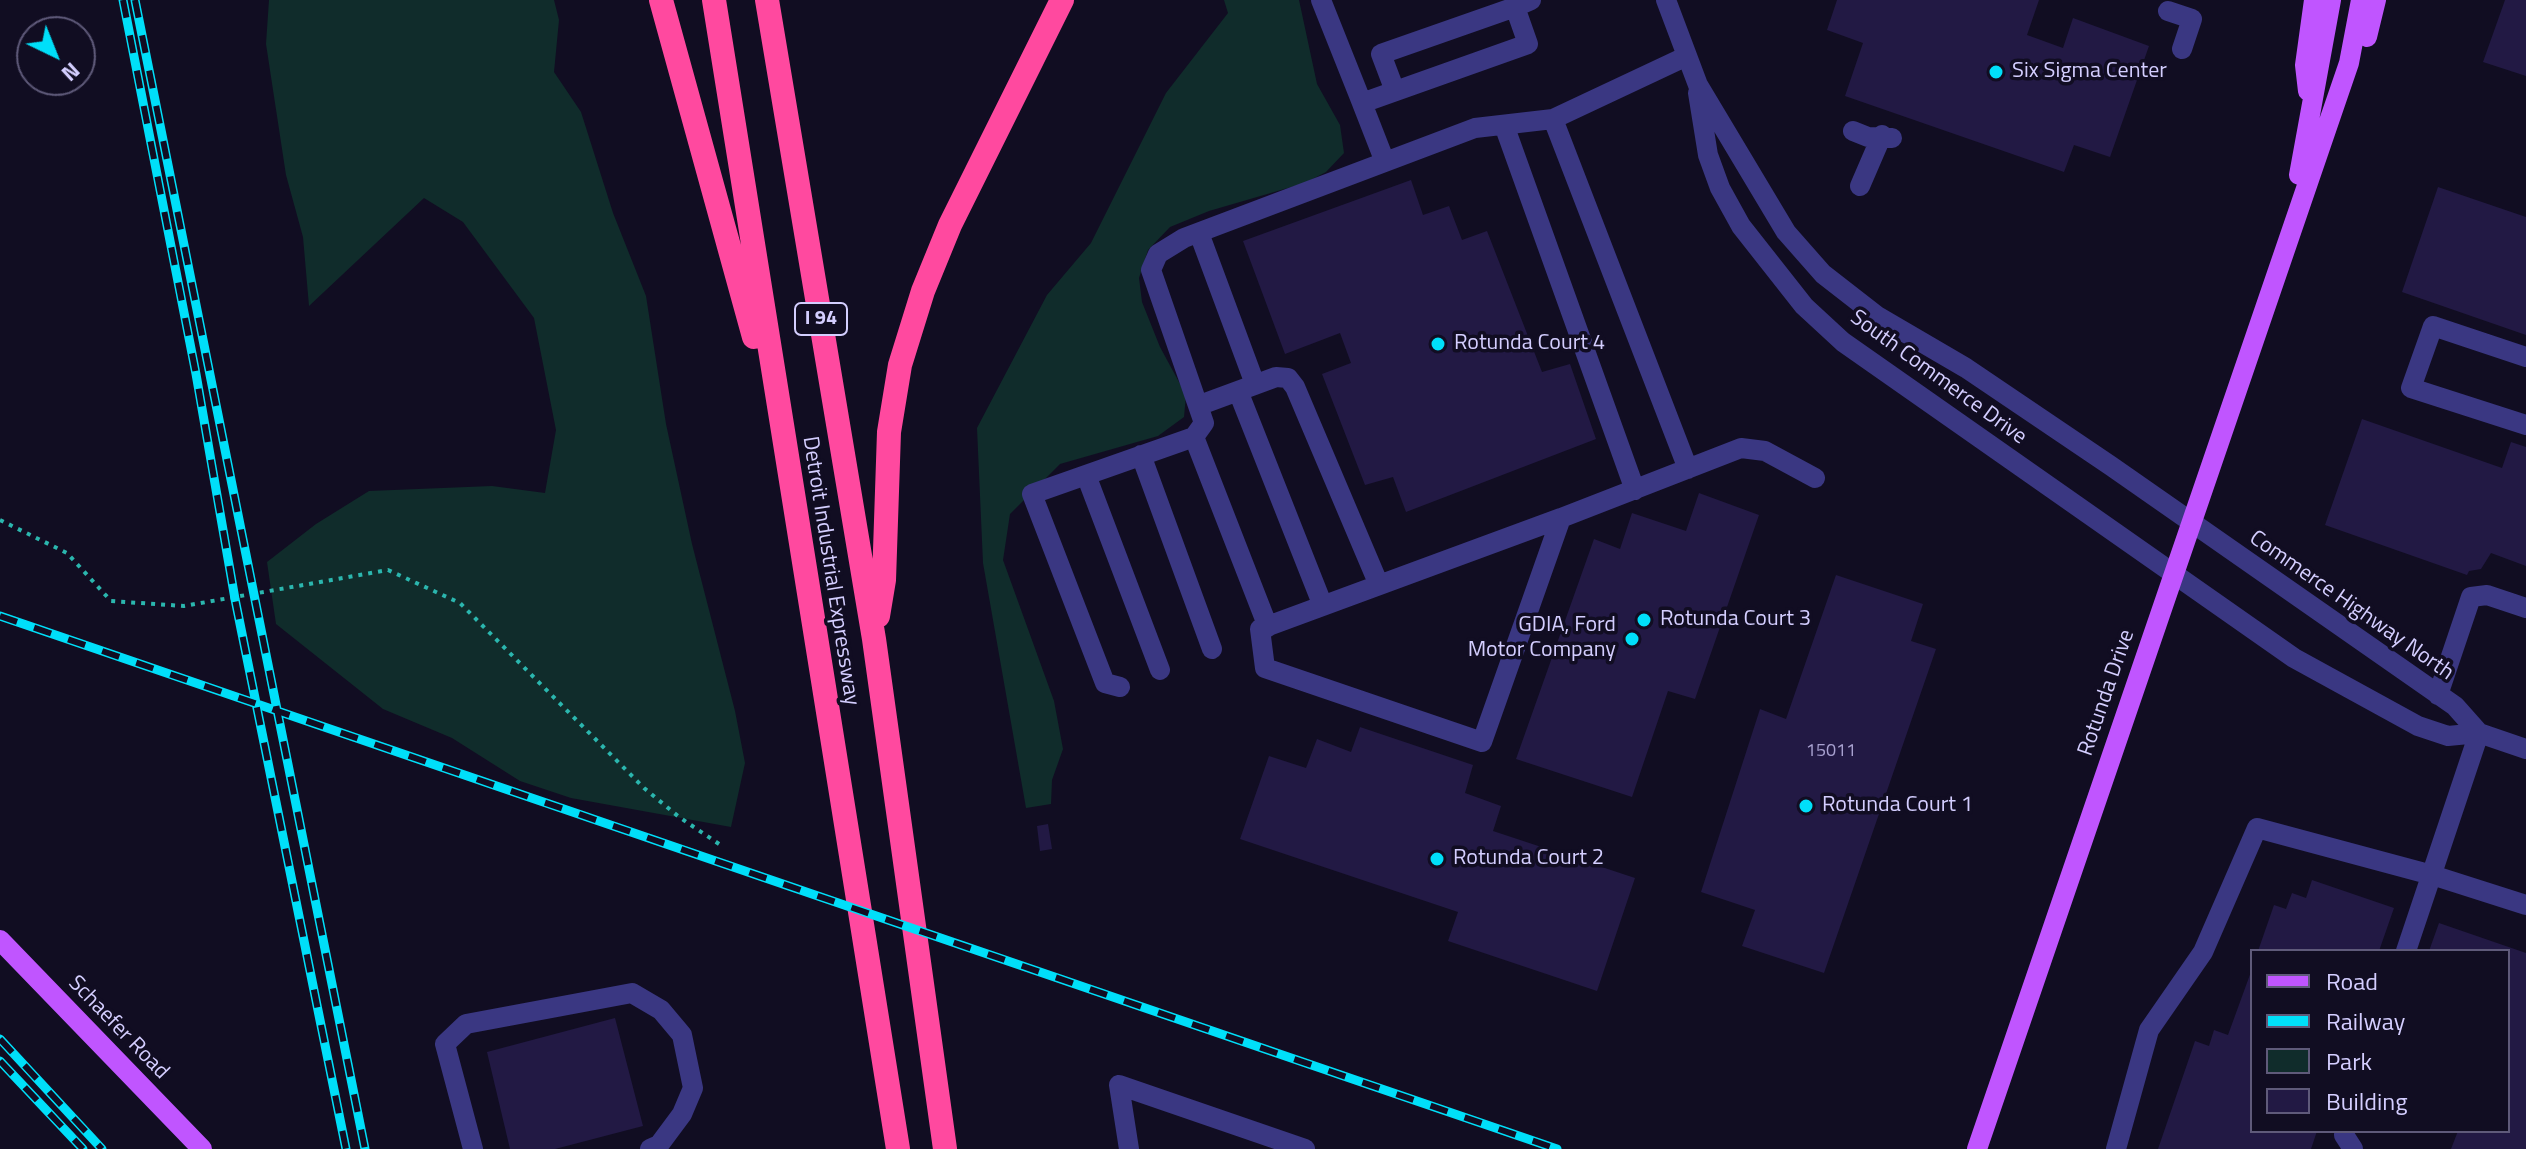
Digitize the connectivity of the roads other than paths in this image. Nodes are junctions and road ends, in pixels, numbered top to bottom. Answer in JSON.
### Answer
{"nodes":[{"id":1,"x":661,"y":0,"type":"edge"},
{"id":2,"x":714,"y":0,"type":"edge"},
{"id":3,"x":767,"y":0,"type":"edge"},
{"id":4,"x":1062,"y":0,"type":"edge"},
{"id":5,"x":1321,"y":0,"type":"edge"},
{"id":6,"x":1666,"y":0,"type":"edge"},
{"id":7,"x":2314,"y":0,"type":"edge"},
{"id":8,"x":2331,"y":0,"type":"edge"},
{"id":9,"x":2361,"y":0,"type":"edge"},
{"id":10,"x":2376,"y":0,"type":"edge"},
{"id":11,"x":1523,"y":3,"type":"edge"},
{"id":12,"x":2168,"y":11,"type":"dead end"},
{"id":13,"x":2182,"y":49,"type":"dead end"},
{"id":14,"x":1687,"y":56,"type":"junction"},
{"id":15,"x":1698,"y":85,"type":"junction"},
{"id":16,"x":1395,"y":91,"type":"junction"},
{"id":17,"x":1362,"y":103,"type":"junction"},
{"id":18,"x":2311,"y":118,"type":"junction"},
{"id":19,"x":1553,"y":119,"type":"junction"},
{"id":20,"x":1504,"y":125,"type":"junction"},
{"id":21,"x":1853,"y":131,"type":"dead end"},
{"id":22,"x":1385,"y":162,"type":"junction"},
{"id":23,"x":1860,"y":186,"type":"dead end"},
{"id":24,"x":1199,"y":233,"type":"junction"},
{"id":25,"x":2284,"y":253,"type":"junction"},
{"id":26,"x":2526,"y":357,"type":"edge"},
{"id":27,"x":1246,"y":388,"type":"junction"},
{"id":28,"x":1200,"y":405,"type":"junction"},
{"id":29,"x":2526,"y":425,"type":"edge"},
{"id":30,"x":1194,"y":437,"type":"junction"},
{"id":31,"x":784,"y":448,"type":"junction"},
{"id":32,"x":1141,"y":455,"type":"junction"},
{"id":33,"x":1688,"y":469,"type":"junction"},
{"id":34,"x":1086,"y":475,"type":"junction"},
{"id":35,"x":1815,"y":478,"type":"dead end"},
{"id":36,"x":1635,"y":490,"type":"junction"},
{"id":37,"x":1561,"y":518,"type":"junction"},
{"id":38,"x":2191,"y":523,"type":"junction"},
{"id":39,"x":2174,"y":574,"type":"junction"},
{"id":40,"x":1379,"y":585,"type":"junction"},
{"id":41,"x":1323,"y":606,"type":"junction"},
{"id":42,"x":2526,"y":608,"type":"edge"},
{"id":43,"x":1268,"y":627,"type":"junction"},
{"id":44,"x":874,"y":639,"type":"junction"},
{"id":45,"x":1212,"y":649,"type":"dead end"},
{"id":46,"x":1160,"y":670,"type":"dead end"},
{"id":47,"x":1120,"y":687,"type":"dead end"},
{"id":48,"x":2438,"y":695,"type":"junction"},
{"id":49,"x":2479,"y":733,"type":"junction"},
{"id":50,"x":2526,"y":749,"type":"edge"},
{"id":51,"x":2432,"y":875,"type":"junction"},
{"id":52,"x":2526,"y":905,"type":"edge"},
{"id":53,"x":0,"y":940,"type":"edge"},
{"id":54,"x":2407,"y":949,"type":"edge"},
{"id":55,"x":202,"y":1149,"type":"edge"},
{"id":56,"x":473,"y":1149,"type":"edge"},
{"id":57,"x":650,"y":1149,"type":"edge"},
{"id":58,"x":898,"y":1149,"type":"edge"},
{"id":59,"x":945,"y":1149,"type":"edge"},
{"id":60,"x":1129,"y":1149,"type":"edge"},
{"id":61,"x":1305,"y":1149,"type":"edge"},
{"id":62,"x":1977,"y":1149,"type":"edge"},
{"id":63,"x":2116,"y":1149,"type":"edge"}],
"edges":[{"from":1,"to":31,"type":"highway"},
{"from":2,"to":31,"type":"highway","name":"Detroit Industrial Expressway","number":"I 94"},
{"from":3,"to":44,"type":"highway","name":"Detroit Industrial Expressway","number":"I 94"},
{"from":4,"to":44,"type":"highway"},
{"from":5,"to":17,"type":"street"},
{"from":6,"to":14,"type":"street","name":"South Commerce Drive"},
{"from":7,"to":18,"type":"main road"},
{"from":8,"to":18,"type":"main road","name":"Rotunda Drive"},
{"from":9,"to":25,"type":"main road","name":"Rotunda Drive"},
{"from":10,"to":25,"type":"main road"},
{"from":11,"to":16,"type":"street"},
{"from":11,"to":16,"type":"street"},
{"from":12,"to":13,"type":"street"},
{"from":14,"to":15,"type":"street","name":"South Commerce Drive"},
{"from":14,"to":19,"type":"street"},
{"from":15,"to":38,"type":"street","name":"South Commerce Drive"},
{"from":15,"to":39,"type":"street","name":"South Commerce Drive"},
{"from":16,"to":17,"type":"street"},
{"from":17,"to":22,"type":"street"},
{"from":18,"to":25,"type":"main road","name":"Rotunda Drive"},
{"from":19,"to":20,"type":"street"},
{"from":19,"to":33,"type":"street"},
{"from":20,"to":22,"type":"street"},
{"from":20,"to":36,"type":"street"},
{"from":21,"to":23,"type":"street"},
{"from":22,"to":24,"type":"street"},
{"from":24,"to":27,"type":"street"},
{"from":24,"to":28,"type":"street"},
{"from":25,"to":38,"type":"main road","name":"Rotunda Drive"},
{"from":26,"to":29,"type":"street"},
{"from":27,"to":28,"type":"street"},
{"from":27,"to":40,"type":"street"},
{"from":27,"to":41,"type":"street"},
{"from":28,"to":30,"type":"street"},
{"from":30,"to":32,"type":"street"},
{"from":30,"to":43,"type":"street"},
{"from":31,"to":58,"type":"highway","name":"Detroit Industrial Expressway","number":"I 94"},
{"from":32,"to":34,"type":"street"},
{"from":32,"to":45,"type":"street"},
{"from":33,"to":35,"type":"street"},
{"from":33,"to":36,"type":"street"},
{"from":34,"to":46,"type":"street"},
{"from":34,"to":47,"type":"street"},
{"from":36,"to":37,"type":"street"},
{"from":37,"to":40,"type":"street"},
{"from":37,"to":43,"type":"street"},
{"from":38,"to":39,"type":"main road","name":"Rotunda Drive"},
{"from":38,"to":48,"type":"street","name":"Commerce Highway North"},
{"from":39,"to":49,"type":"street","name":"Commerce Highway North"},
{"from":39,"to":62,"type":"main road","name":"Rotunda Drive"},
{"from":40,"to":41,"type":"street"},
{"from":41,"to":43,"type":"street"},
{"from":42,"to":48,"type":"street"},
{"from":44,"to":59,"type":"highway","name":"Detroit Industrial Expressway","number":"I 94"},
{"from":48,"to":49,"type":"street","name":"Commerce Highway North"},
{"from":49,"to":50,"type":"street","name":"Commerce Highway North"},
{"from":49,"to":51,"type":"street"},
{"from":51,"to":52,"type":"street"},
{"from":51,"to":54,"type":"street"},
{"from":51,"to":63,"type":"street"},
{"from":53,"to":55,"type":"main road","name":"Schaefer Road"},
{"from":56,"to":57,"type":"street"},
{"from":60,"to":61,"type":"street"}]}
